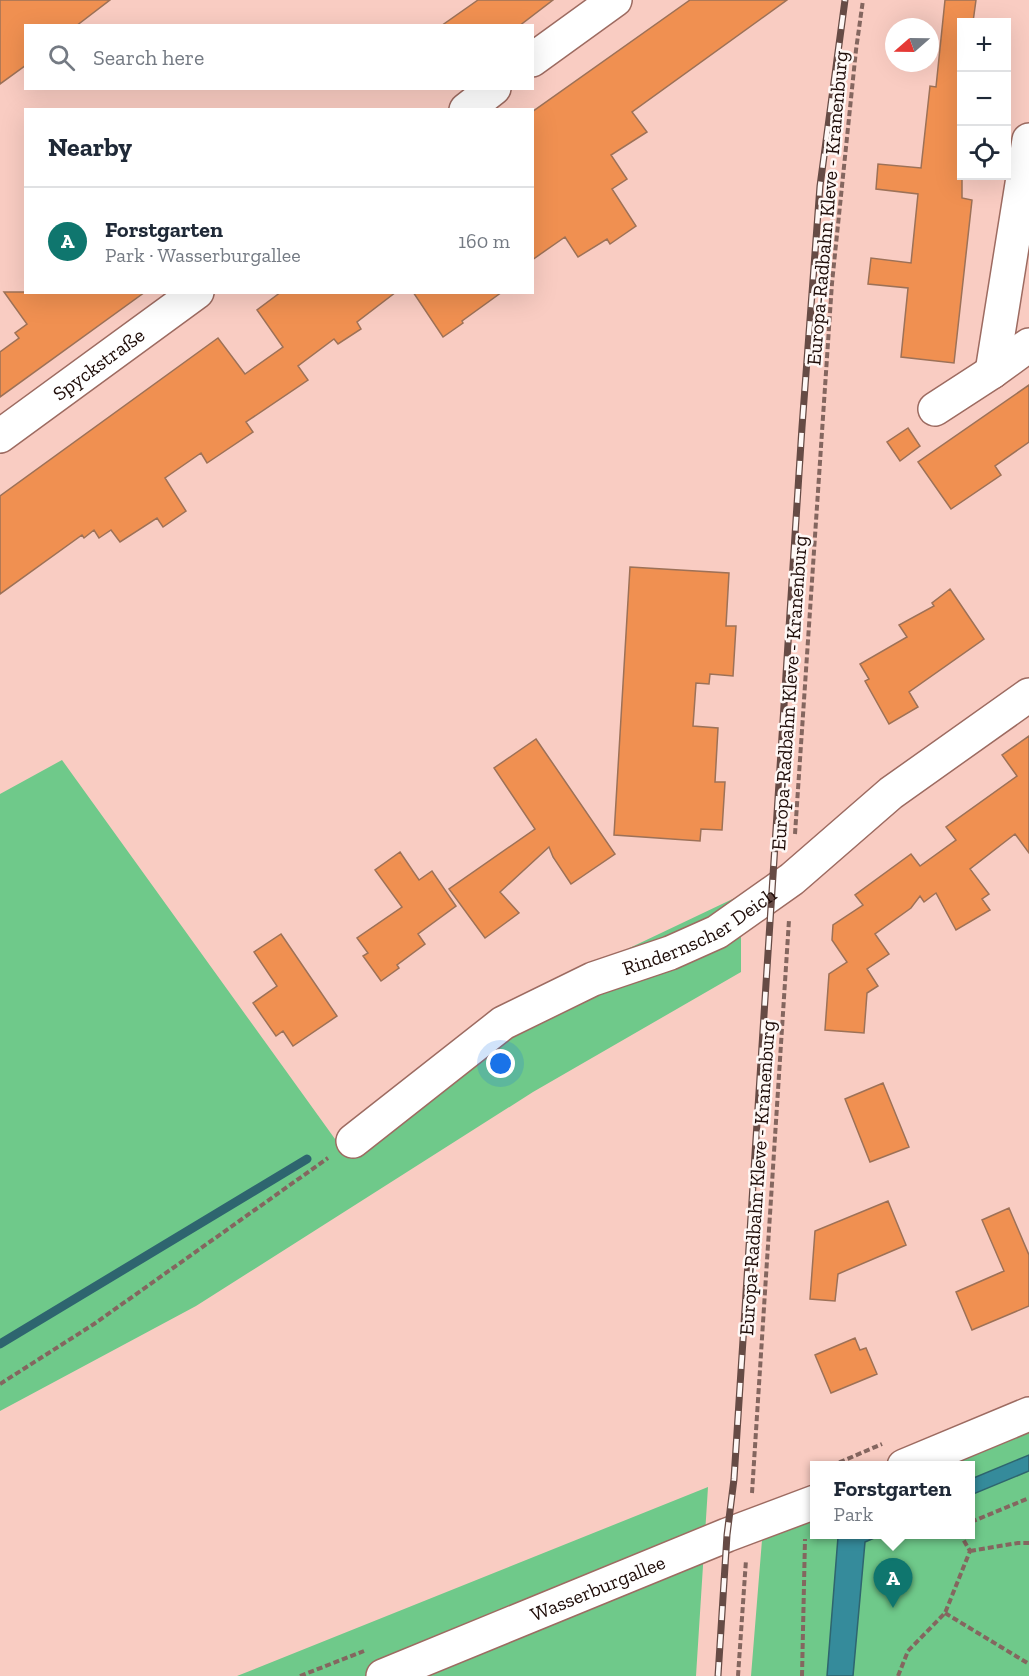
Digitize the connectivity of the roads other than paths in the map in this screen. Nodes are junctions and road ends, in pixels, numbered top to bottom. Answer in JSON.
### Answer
{"nodes":[{"id":1,"x":615,"y":0,"type":"edge"},
{"id":2,"x":534,"y":59,"type":"edge"},
{"id":3,"x":491,"y":90,"type":"edge"},
{"id":4,"x":469,"y":108,"type":"edge"},
{"id":5,"x":1029,"y":140,"type":"edge"},
{"id":6,"x":194,"y":294,"type":"edge"},
{"id":7,"x":1029,"y":345,"type":"edge"},
{"id":8,"x":992,"y":372,"type":"junction"},
{"id":9,"x":935,"y":409,"type":"dead end"},
{"id":10,"x":0,"y":436,"type":"edge"},
{"id":11,"x":1029,"y":695,"type":"edge"},
{"id":12,"x":353,"y":1141,"type":"road end"},
{"id":13,"x":1029,"y":1414,"type":"edge"},
{"id":14,"x":916,"y":1461,"type":"edge"},
{"id":15,"x":810,"y":1504,"type":"edge"},
{"id":16,"x":383,"y":1676,"type":"edge"}],
"edges":[{"from":1,"to":2,"type":"street"},
{"from":3,"to":4,"type":"street"},
{"from":5,"to":8,"type":"street"},
{"from":6,"to":10,"type":"street","name":"Spyckstraße"},
{"from":7,"to":8,"type":"street"},
{"from":8,"to":9,"type":"street"},
{"from":11,"to":12,"type":"street","name":"Rindernscher Deich"},
{"from":13,"to":14,"type":"street"},
{"from":15,"to":16,"type":"street","name":"Wasserburgallee"}]}
